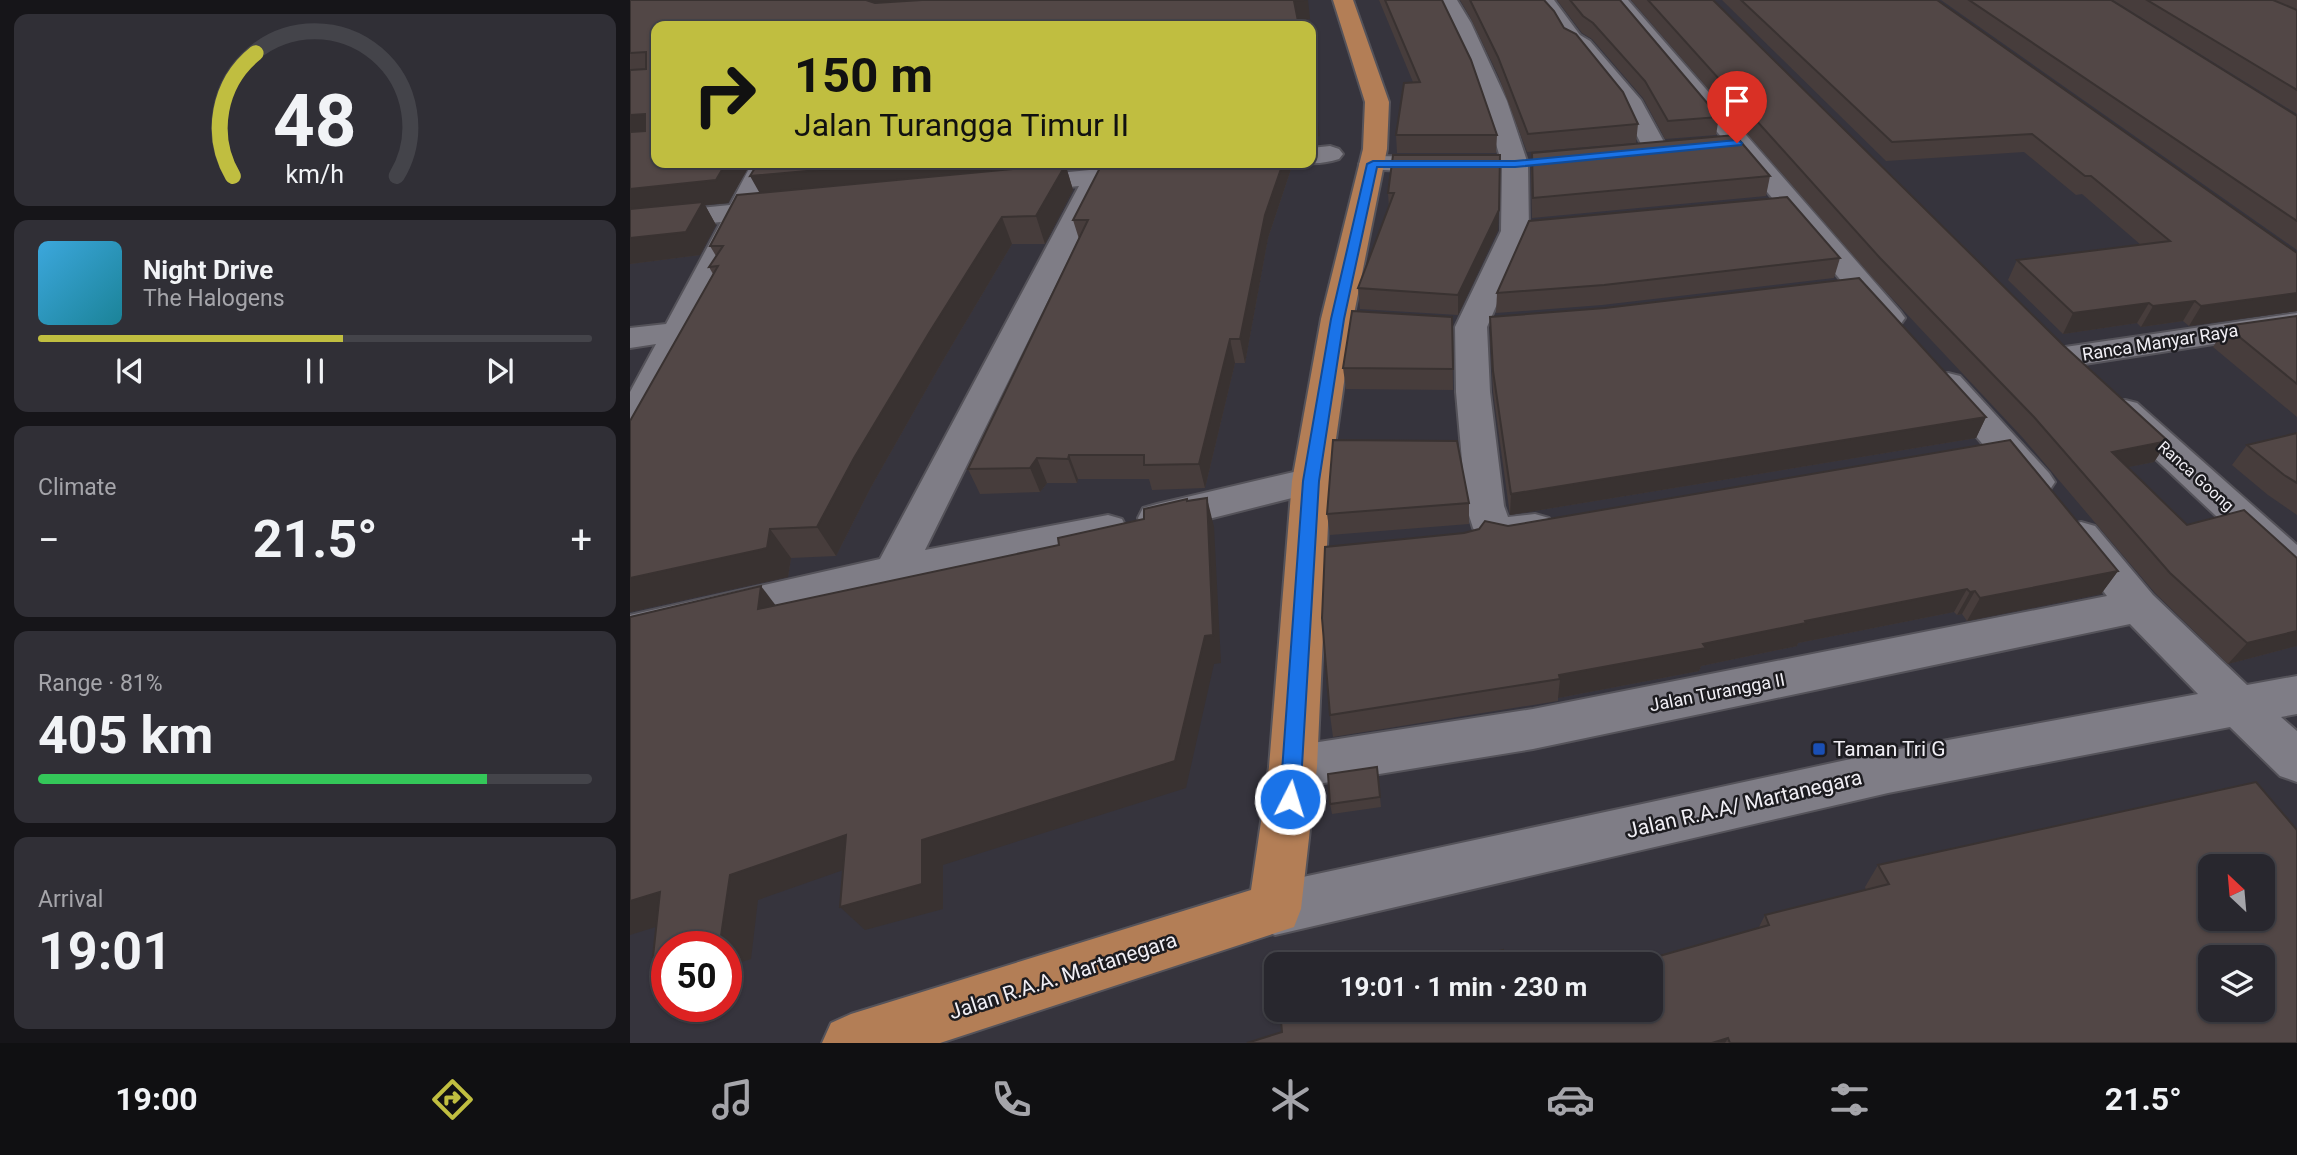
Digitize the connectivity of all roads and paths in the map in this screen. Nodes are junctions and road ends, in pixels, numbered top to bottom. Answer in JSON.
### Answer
{"nodes":[{"id":1,"x":1343,"y":0,"type":"edge"},
{"id":2,"x":1447,"y":0,"type":"edge"},
{"id":3,"x":1543,"y":0,"type":"edge"},
{"id":4,"x":1617,"y":0,"type":"edge"},
{"id":5,"x":1683,"y":148,"type":"edge"},
{"id":6,"x":1656,"y":150,"type":"junction"},
{"id":7,"x":1631,"y":153,"type":"edge"},
{"id":8,"x":1541,"y":162,"type":"edge"},
{"id":9,"x":1373,"y":164,"type":"junction"},
{"id":10,"x":1506,"y":164,"type":"junction"},
{"id":11,"x":1470,"y":165,"type":"edge"},
{"id":12,"x":762,"y":168,"type":"edge"},
{"id":13,"x":1184,"y":168,"type":"edge"},
{"id":14,"x":1097,"y":176,"type":"junction"},
{"id":15,"x":987,"y":187,"type":"edge"},
{"id":16,"x":809,"y":205,"type":"edge"},
{"id":17,"x":740,"y":212,"type":"junction"},
{"id":18,"x":630,"y":223,"type":"edge"},
{"id":19,"x":1542,"y":228,"type":"edge"},
{"id":20,"x":1515,"y":231,"type":"junction"},
{"id":21,"x":2297,"y":322,"type":"edge"},
{"id":22,"x":678,"y":331,"type":"junction"},
{"id":23,"x":1906,"y":336,"type":"edge"},
{"id":24,"x":630,"y":338,"type":"edge"},
{"id":25,"x":2056,"y":347,"type":"joint"},
{"id":26,"x":1934,"y":367,"type":"edge"},
{"id":27,"x":630,"y":425,"type":"edge"},
{"id":28,"x":2008,"y":448,"type":"junction"},
{"id":29,"x":1969,"y":454,"type":"edge"},
{"id":30,"x":1311,"y":481,"type":"junction"},
{"id":31,"x":1574,"y":522,"type":"edge"},
{"id":32,"x":2297,"y":568,"type":"edge"},
{"id":33,"x":894,"y":571,"type":"junction"},
{"id":34,"x":2138,"y":606,"type":"junction"},
{"id":35,"x":630,"y":632,"type":"edge"},
{"id":36,"x":2297,"y":695,"type":"edge"},
{"id":37,"x":2239,"y":707,"type":"junction"},
{"id":38,"x":2297,"y":761,"type":"edge"},
{"id":39,"x":1293,"y":767,"type":"junction"},
{"id":40,"x":1275,"y":909,"type":"junction"},
{"id":41,"x":851,"y":1043,"type":"edge"}],
"edges":[{"from":1,"to":9,"type":"main road"},
{"from":2,"to":10,"type":"street"},
{"from":3,"to":6,"type":"street"},
{"from":4,"to":23,"type":"street"},
{"from":5,"to":6,"type":"street"},
{"from":6,"to":7,"type":"street"},
{"from":8,"to":10,"type":"street"},
{"from":9,"to":11,"type":"street"},
{"from":9,"to":30,"type":"main road"},
{"from":10,"to":20,"type":"street"},
{"from":12,"to":17,"type":"street"},
{"from":13,"to":14,"type":"street"},
{"from":14,"to":15,"type":"street"},
{"from":14,"to":33,"type":"street"},
{"from":16,"to":17,"type":"street"},
{"from":17,"to":18,"type":"street"},
{"from":17,"to":22,"type":"street"},
{"from":19,"to":20,"type":"street"},
{"from":20,"to":31,"type":"street"},
{"from":21,"to":25,"type":"street","name":"Ranca Manyar Raya"},
{"from":22,"to":24,"type":"street"},
{"from":22,"to":27,"type":"street"},
{"from":25,"to":32,"type":"street","name":"Ranca Goong"},
{"from":26,"to":28,"type":"street"},
{"from":28,"to":29,"type":"street"},
{"from":28,"to":34,"type":"street"},
{"from":30,"to":33,"type":"street"},
{"from":30,"to":39,"type":"main road"},
{"from":33,"to":35,"type":"street"},
{"from":34,"to":37,"type":"street"},
{"from":34,"to":39,"type":"street","name":"Jalan Turangga II"},
{"from":36,"to":37,"type":"street","name":"Jalan R.A.A/ Martanegara"},
{"from":37,"to":38,"type":"street"},
{"from":37,"to":40,"type":"street","name":"Jalan R.A.A/ Martanegara"},
{"from":39,"to":40,"type":"main road"},
{"from":40,"to":41,"type":"main road","name":"Jalan R.A.A. Martanegara"}]}
